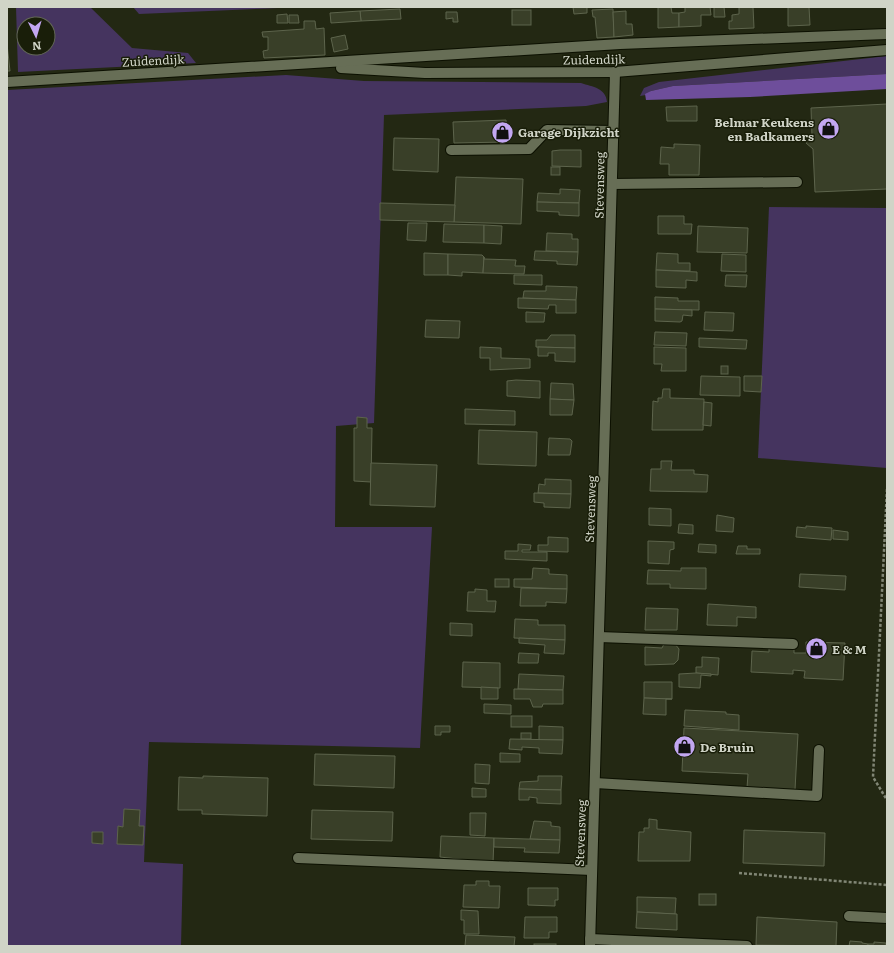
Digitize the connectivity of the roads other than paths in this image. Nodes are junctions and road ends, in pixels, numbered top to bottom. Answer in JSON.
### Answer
{"nodes":[{"id":1,"x":887,"y":34,"type":"edge"},
{"id":2,"x":887,"y":50,"type":"edge"},
{"id":3,"x":301,"y":65,"type":"junction"},
{"id":4,"x":615,"y":72,"type":"junction"},
{"id":5,"x":7,"y":82,"type":"edge"},
{"id":6,"x":613,"y":132,"type":"junction"},
{"id":7,"x":451,"y":150,"type":"dead end"},
{"id":8,"x":797,"y":182,"type":"dead end"},
{"id":9,"x":612,"y":184,"type":"junction"},
{"id":10,"x":599,"y":637,"type":"junction"},
{"id":11,"x":793,"y":644,"type":"dead end"},
{"id":12,"x":819,"y":750,"type":"dead end"},
{"id":13,"x":595,"y":783,"type":"junction"},
{"id":14,"x":298,"y":858,"type":"dead end"},
{"id":15,"x":592,"y":870,"type":"junction"},
{"id":16,"x":849,"y":916,"type":"dead end"},
{"id":17,"x":887,"y":918,"type":"edge"},
{"id":18,"x":590,"y":942,"type":"edge"},
{"id":19,"x":747,"y":946,"type":"edge"}],
"edges":[{"from":1,"to":3,"type":"street","name":"Zuidendijk"},
{"from":2,"to":4,"type":"street","name":"Zuidendijk"},
{"from":3,"to":4,"type":"street","name":"Zuidendijk"},
{"from":3,"to":5,"type":"street","name":"Zuidendijk"},
{"from":4,"to":6,"type":"street","name":"Stevensweg"},
{"from":6,"to":7,"type":"street"},
{"from":6,"to":9,"type":"street","name":"Stevensweg"},
{"from":8,"to":9,"type":"street"},
{"from":9,"to":10,"type":"street","name":"Stevensweg"},
{"from":10,"to":11,"type":"street"},
{"from":10,"to":13,"type":"street","name":"Stevensweg"},
{"from":12,"to":13,"type":"street"},
{"from":13,"to":15,"type":"street","name":"Stevensweg"},
{"from":14,"to":15,"type":"street"},
{"from":15,"to":18,"type":"street","name":"Stevensweg"},
{"from":16,"to":17,"type":"street"},
{"from":18,"to":19,"type":"street"}]}
